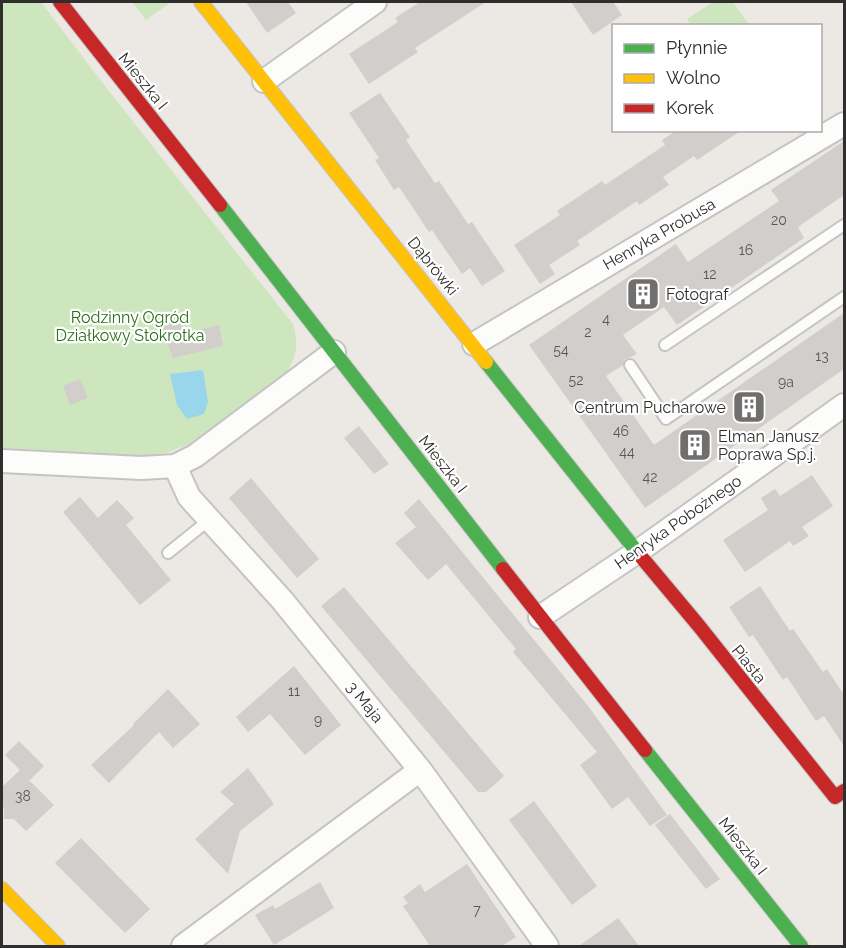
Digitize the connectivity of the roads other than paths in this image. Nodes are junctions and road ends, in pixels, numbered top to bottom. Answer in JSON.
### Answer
{"nodes":[{"id":1,"x":60,"y":2,"type":"edge"},
{"id":2,"x":201,"y":2,"type":"edge"},
{"id":3,"x":375,"y":2,"type":"edge"},
{"id":4,"x":264,"y":81,"type":"junction"},
{"id":5,"x":844,"y":124,"type":"edge"},
{"id":6,"x":844,"y":225,"type":"edge"},
{"id":7,"x":844,"y":297,"type":"edge"},
{"id":8,"x":474,"y":344,"type":"junction"},
{"id":9,"x":665,"y":345,"type":"dead end"},
{"id":10,"x":334,"y":352,"type":"junction"},
{"id":11,"x":630,"y":365,"type":"dead end"},
{"id":12,"x":844,"y":405,"type":"edge"},
{"id":13,"x":2,"y":461,"type":"edge"},
{"id":14,"x":175,"y":466,"type":"junction"},
{"id":15,"x":209,"y":520,"type":"junction"},
{"id":16,"x":637,"y":552,"type":"junction"},
{"id":17,"x":168,"y":553,"type":"dead end"},
{"id":18,"x":540,"y":617,"type":"junction"},
{"id":19,"x":421,"y":771,"type":"junction"},
{"id":20,"x":840,"y":794,"type":"edge"},
{"id":21,"x":2,"y":889,"type":"edge"},
{"id":22,"x":58,"y":946,"type":"edge"},
{"id":23,"x":183,"y":946,"type":"edge"},
{"id":24,"x":548,"y":946,"type":"edge"},
{"id":25,"x":801,"y":946,"type":"edge"}],
"edges":[{"from":1,"to":10,"type":"street","name":"Mieszka I"},
{"from":2,"to":4,"type":"street","name":"Dąbrówki"},
{"from":3,"to":4,"type":"street"},
{"from":4,"to":8,"type":"street","name":"Dąbrówki"},
{"from":5,"to":8,"type":"street","name":"Henryka Probusa"},
{"from":6,"to":9,"type":"lane"},
{"from":7,"to":11,"type":"lane"},
{"from":8,"to":16,"type":"street","name":"Dąbrówki"},
{"from":10,"to":14,"type":"street"},
{"from":10,"to":18,"type":"street","name":"Mieszka I"},
{"from":12,"to":16,"type":"street","name":"Henryka Pobożnego"},
{"from":13,"to":14,"type":"street"},
{"from":14,"to":15,"type":"street","name":"3 Maja"},
{"from":15,"to":17,"type":"lane"},
{"from":15,"to":19,"type":"street","name":"3 Maja"},
{"from":16,"to":18,"type":"street","name":"Henryka Pobożnego"},
{"from":16,"to":20,"type":"street","name":"Piasta"},
{"from":18,"to":25,"type":"street","name":"Mieszka I"},
{"from":19,"to":23,"type":"street"},
{"from":19,"to":24,"type":"street","name":"3 Maja"},
{"from":21,"to":22,"type":"street"}]}
